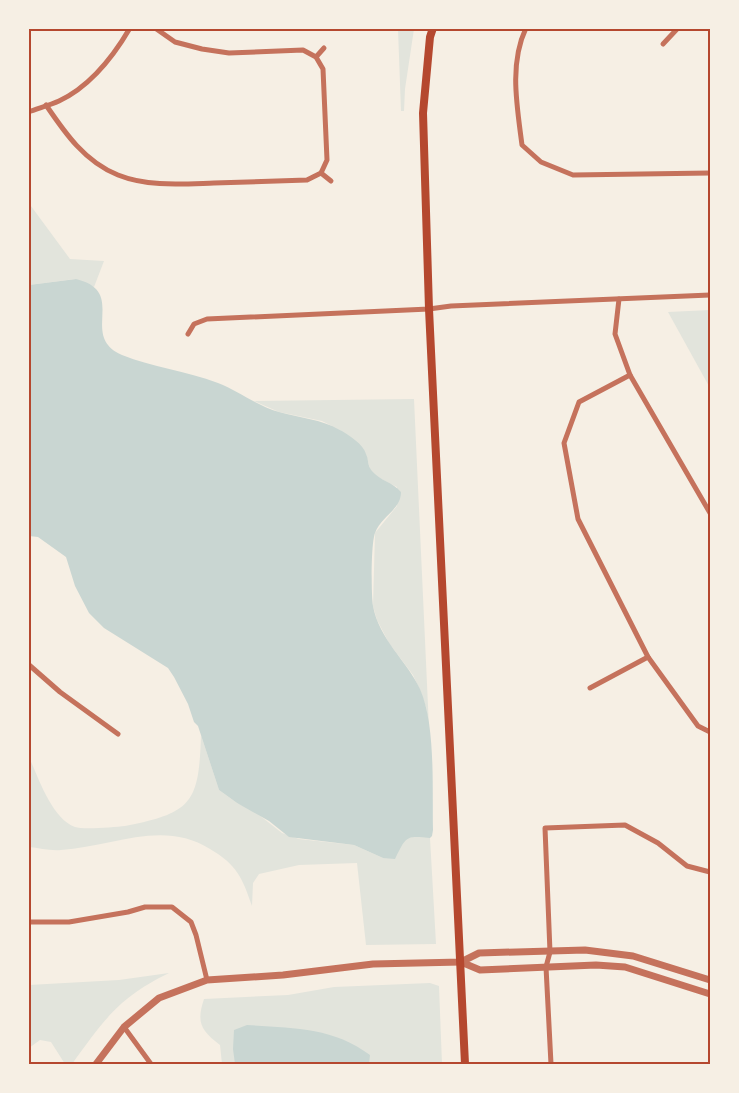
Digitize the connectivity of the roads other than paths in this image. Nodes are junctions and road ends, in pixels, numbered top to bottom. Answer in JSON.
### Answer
{"nodes":[{"id":1,"x":130,"y":28,"type":"edge"},
{"id":2,"x":155,"y":28,"type":"edge"},
{"id":3,"x":433,"y":28,"type":"edge"},
{"id":4,"x":526,"y":28,"type":"edge"},
{"id":5,"x":678,"y":28,"type":"edge"},
{"id":6,"x":663,"y":44,"type":"dead end"},
{"id":7,"x":324,"y":48,"type":"dead end"},
{"id":8,"x":316,"y":57,"type":"junction"},
{"id":9,"x":46,"y":105,"type":"junction"},
{"id":10,"x":28,"y":112,"type":"edge"},
{"id":11,"x":321,"y":173,"type":"junction"},
{"id":12,"x":711,"y":173,"type":"edge"},
{"id":13,"x":331,"y":181,"type":"dead end"},
{"id":14,"x":711,"y":295,"type":"edge"},
{"id":15,"x":619,"y":299,"type":"junction"},
{"id":16,"x":429,"y":309,"type":"junction"},
{"id":17,"x":188,"y":334,"type":"dead end"},
{"id":18,"x":630,"y":375,"type":"junction"},
{"id":19,"x":711,"y":513,"type":"edge"},
{"id":20,"x":648,"y":657,"type":"junction"},
{"id":21,"x":28,"y":664,"type":"edge"},
{"id":22,"x":590,"y":688,"type":"dead end"},
{"id":23,"x":711,"y":732,"type":"edge"},
{"id":24,"x":118,"y":734,"type":"dead end"},
{"id":25,"x":711,"y":873,"type":"edge"},
{"id":26,"x":28,"y":922,"type":"edge"},
{"id":27,"x":550,"y":951,"type":"junction"},
{"id":28,"x":461,"y":962,"type":"junction"},
{"id":29,"x":546,"y":967,"type":"junction"},
{"id":30,"x":207,"y":980,"type":"junction"},
{"id":31,"x":711,"y":980,"type":"edge"},
{"id":32,"x":711,"y":994,"type":"edge"},
{"id":33,"x":123,"y":1027,"type":"junction"},
{"id":34,"x":96,"y":1065,"type":"edge"},
{"id":35,"x":151,"y":1065,"type":"edge"},
{"id":36,"x":465,"y":1065,"type":"edge"},
{"id":37,"x":551,"y":1065,"type":"edge"}],
"edges":[{"from":1,"to":9,"type":"street"},
{"from":2,"to":8,"type":"street"},
{"from":3,"to":16,"type":"main road"},
{"from":4,"to":12,"type":"street"},
{"from":5,"to":6,"type":"street"},
{"from":7,"to":8,"type":"street"},
{"from":8,"to":11,"type":"street"},
{"from":9,"to":10,"type":"street"},
{"from":9,"to":11,"type":"street"},
{"from":11,"to":13,"type":"street"},
{"from":14,"to":15,"type":"street"},
{"from":15,"to":16,"type":"street"},
{"from":15,"to":18,"type":"street"},
{"from":16,"to":17,"type":"street"},
{"from":16,"to":28,"type":"main road"},
{"from":18,"to":19,"type":"street"},
{"from":18,"to":20,"type":"street"},
{"from":20,"to":22,"type":"street"},
{"from":20,"to":23,"type":"street"},
{"from":21,"to":24,"type":"street"},
{"from":25,"to":27,"type":"street"},
{"from":26,"to":30,"type":"street"},
{"from":27,"to":28,"type":"street"},
{"from":27,"to":29,"type":"street"},
{"from":27,"to":31,"type":"street"},
{"from":28,"to":29,"type":"street"},
{"from":28,"to":30,"type":"street"},
{"from":28,"to":36,"type":"main road"},
{"from":29,"to":32,"type":"street"},
{"from":29,"to":37,"type":"street"},
{"from":30,"to":33,"type":"street"},
{"from":33,"to":34,"type":"street"},
{"from":33,"to":35,"type":"street"}]}
